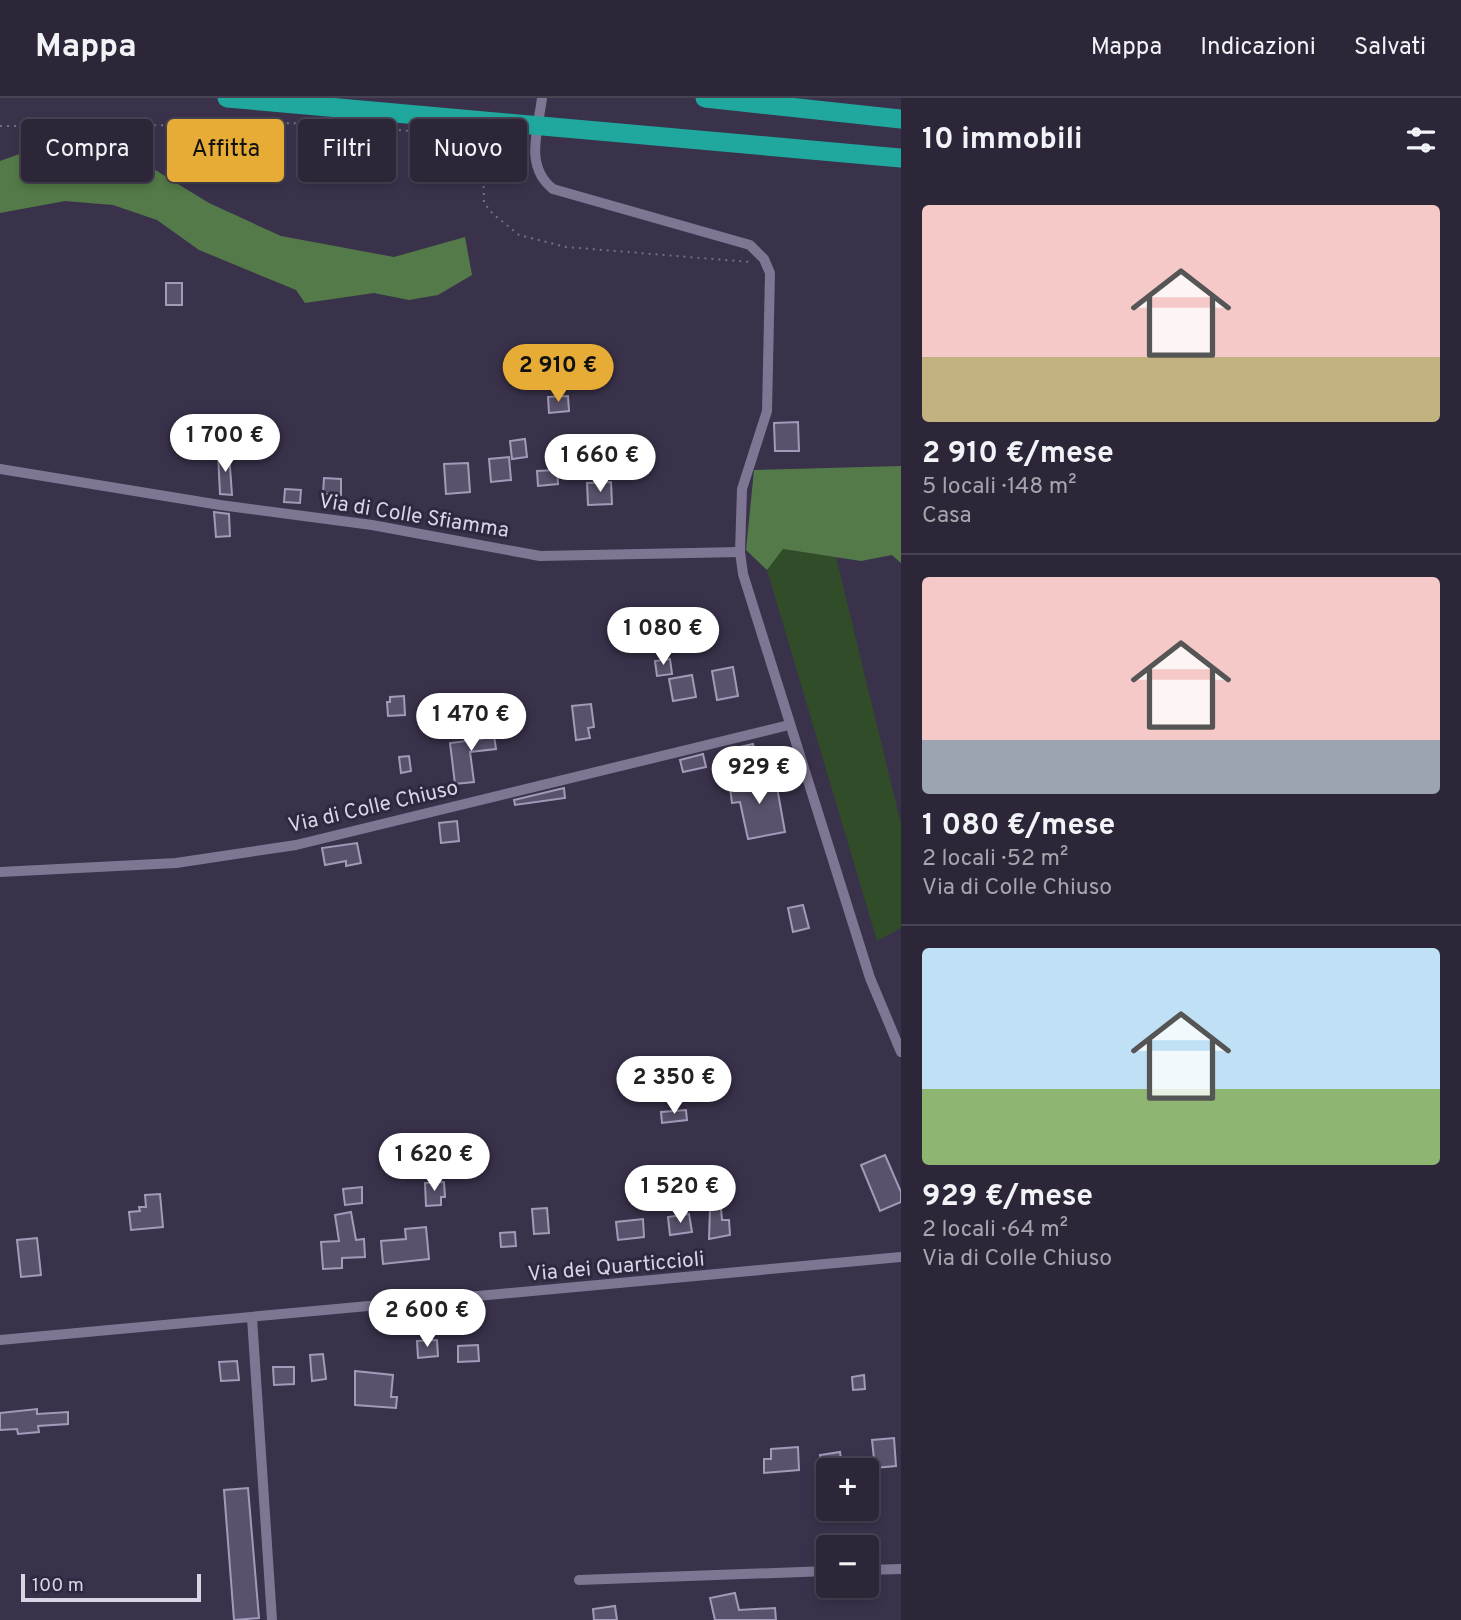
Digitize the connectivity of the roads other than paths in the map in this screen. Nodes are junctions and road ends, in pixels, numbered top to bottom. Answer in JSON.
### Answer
{"nodes":[{"id":1,"x":227,"y":98,"type":"edge"},
{"id":2,"x":542,"y":98,"type":"edge"},
{"id":3,"x":705,"y":98,"type":"edge"},
{"id":4,"x":901,"y":119,"type":"edge"},
{"id":5,"x":901,"y":158,"type":"edge"},
{"id":6,"x":0,"y":469,"type":"edge"},
{"id":7,"x":740,"y":552,"type":"junction"},
{"id":8,"x":789,"y":724,"type":"junction"},
{"id":9,"x":0,"y":872,"type":"edge"},
{"id":10,"x":901,"y":1052,"type":"edge"},
{"id":11,"x":901,"y":1257,"type":"edge"},
{"id":12,"x":252,"y":1318,"type":"junction"},
{"id":13,"x":0,"y":1340,"type":"edge"},
{"id":14,"x":901,"y":1569,"type":"edge"},
{"id":15,"x":879,"y":1570,"type":"edge"},
{"id":16,"x":816,"y":1571,"type":"edge"},
{"id":17,"x":579,"y":1580,"type":"dead end"},
{"id":18,"x":271,"y":1620,"type":"edge"}],
"edges":[{"from":1,"to":5,"type":"highway"},
{"from":2,"to":7,"type":"street"},
{"from":3,"to":4,"type":"highway"},
{"from":6,"to":7,"type":"street","name":"Via di Colle Sfiamma"},
{"from":7,"to":8,"type":"street"},
{"from":8,"to":9,"type":"street","name":"Via di Colle Chiuso"},
{"from":8,"to":10,"type":"street"},
{"from":11,"to":12,"type":"street","name":"Via dei Quarticcioli"},
{"from":12,"to":13,"type":"street","name":"Via dei Quarticcioli"},
{"from":12,"to":18,"type":"street"},
{"from":14,"to":15,"type":"street"},
{"from":16,"to":17,"type":"street"}]}
